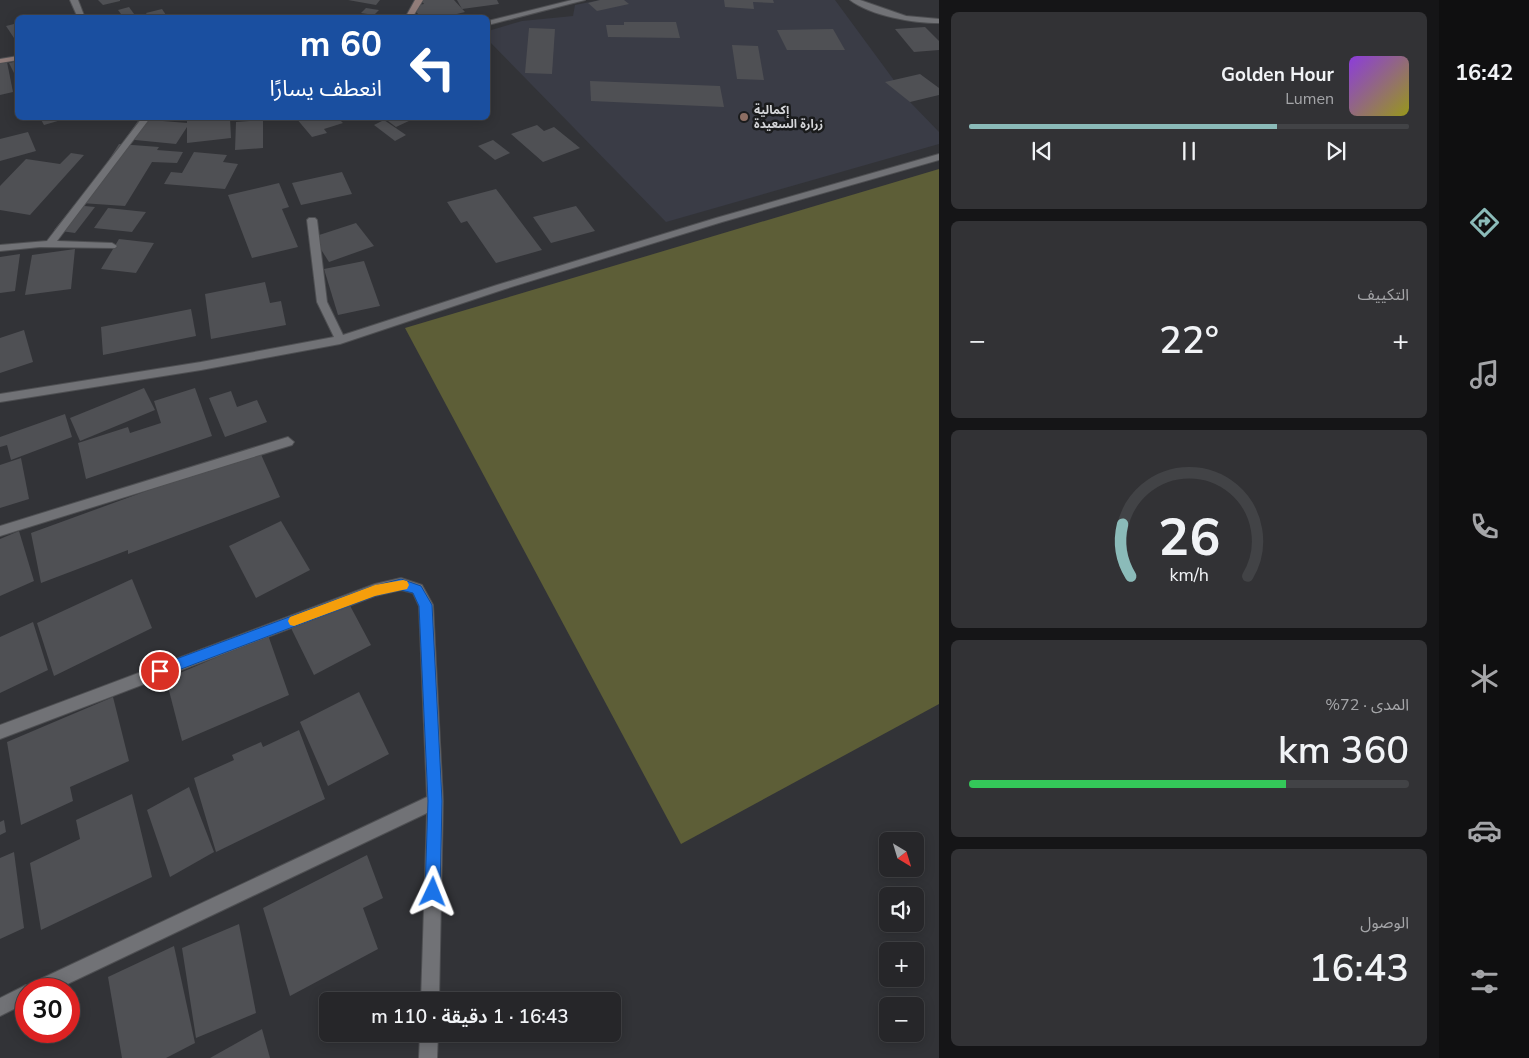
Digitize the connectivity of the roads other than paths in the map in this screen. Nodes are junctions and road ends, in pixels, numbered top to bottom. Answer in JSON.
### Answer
{"nodes":[{"id":1,"x":74,"y":0,"type":"edge"},
{"id":2,"x":419,"y":0,"type":"edge"},
{"id":3,"x":582,"y":0,"type":"edge"},
{"id":4,"x":854,"y":0,"type":"edge"},
{"id":5,"x":81,"y":15,"type":"edge"},
{"id":6,"x":410,"y":15,"type":"edge"},
{"id":7,"x":939,"y":21,"type":"edge"},
{"id":8,"x":490,"y":23,"type":"edge"},
{"id":9,"x":15,"y":58,"type":"edge"},
{"id":10,"x":0,"y":61,"type":"edge"},
{"id":11,"x":144,"y":120,"type":"edge"},
{"id":12,"x":939,"y":157,"type":"edge"},
{"id":13,"x":312,"y":220,"type":"dead end"},
{"id":14,"x":50,"y":244,"type":"junction"},
{"id":15,"x":112,"y":246,"type":"dead end"},
{"id":16,"x":0,"y":248,"type":"edge"},
{"id":17,"x":340,"y":340,"type":"junction"},
{"id":18,"x":0,"y":398,"type":"edge"},
{"id":19,"x":288,"y":442,"type":"dead end"},
{"id":20,"x":0,"y":531,"type":"edge"},
{"id":21,"x":0,"y":732,"type":"edge"},
{"id":22,"x":435,"y":801,"type":"junction"},
{"id":23,"x":61,"y":978,"type":"edge"},
{"id":24,"x":430,"y":992,"type":"edge"},
{"id":25,"x":15,"y":1000,"type":"edge"},
{"id":26,"x":0,"y":1007,"type":"edge"},
{"id":27,"x":429,"y":1042,"type":"edge"},
{"id":28,"x":428,"y":1058,"type":"edge"}],
"edges":[{"from":1,"to":5,"type":"street"},
{"from":2,"to":6,"type":"main road"},
{"from":3,"to":8,"type":"street"},
{"from":4,"to":7,"type":"street"},
{"from":9,"to":10,"type":"main road"},
{"from":11,"to":14,"type":"street"},
{"from":12,"to":17,"type":"street"},
{"from":13,"to":17,"type":"street"},
{"from":14,"to":15,"type":"street"},
{"from":14,"to":16,"type":"street"},
{"from":17,"to":18,"type":"street"},
{"from":19,"to":20,"type":"street"},
{"from":21,"to":22,"type":"street"},
{"from":22,"to":23,"type":"street"},
{"from":22,"to":24,"type":"street"},
{"from":25,"to":26,"type":"street"},
{"from":27,"to":28,"type":"street"}]}
